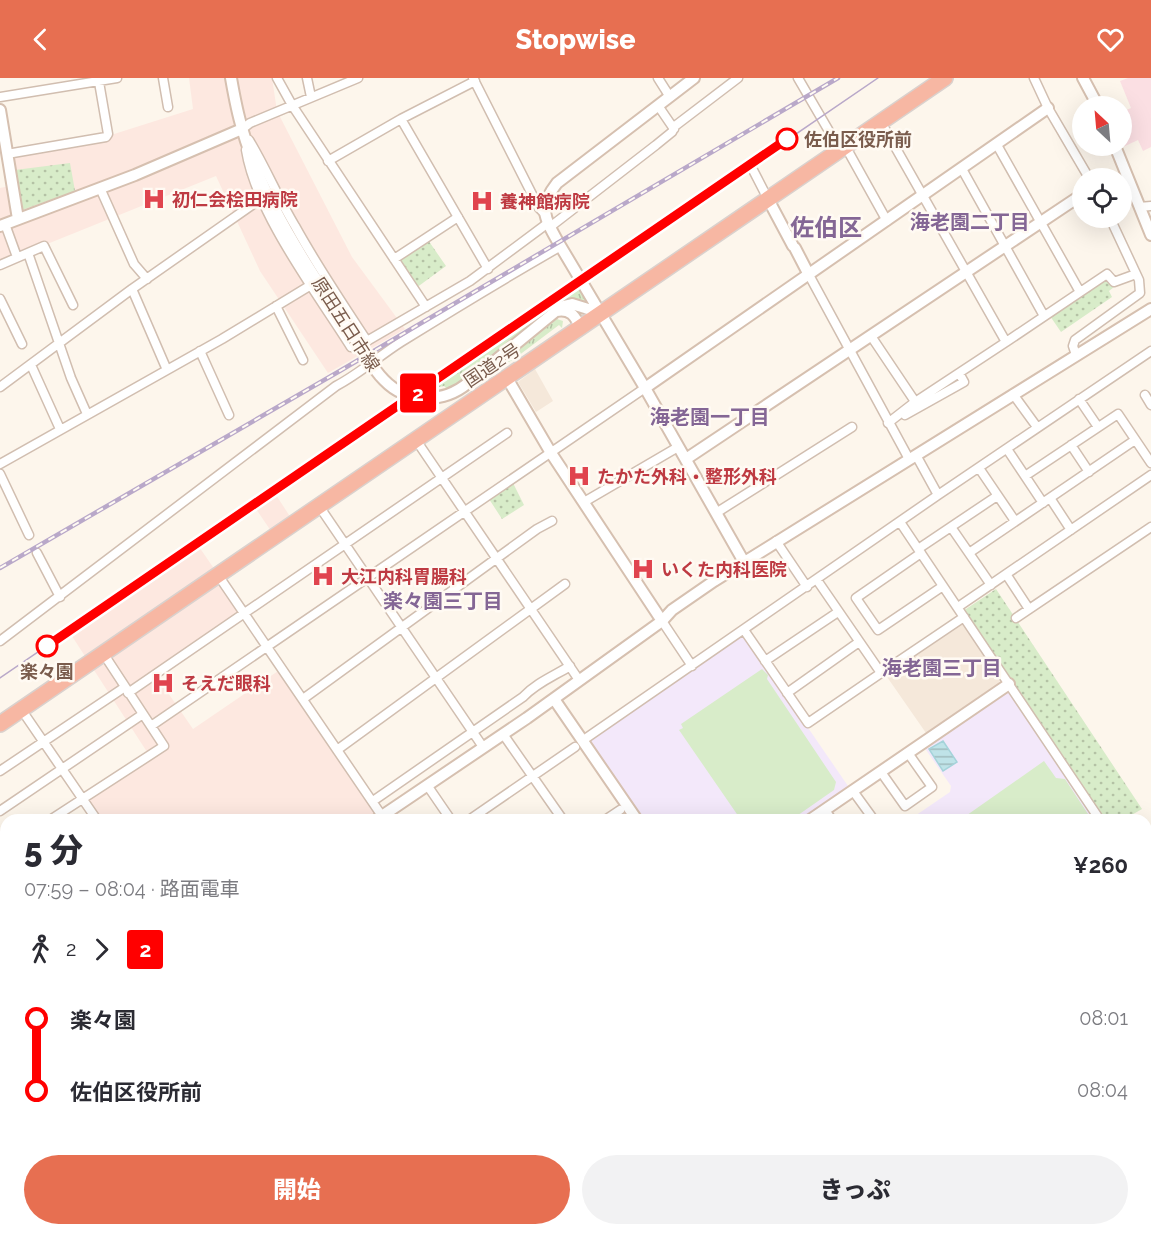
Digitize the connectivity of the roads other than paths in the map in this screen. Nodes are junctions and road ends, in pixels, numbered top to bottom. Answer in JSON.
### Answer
{"nodes":[{"id":1,"x":117,"y":78,"type":"edge"},
{"id":2,"x":163,"y":78,"type":"edge"},
{"id":3,"x":231,"y":78,"type":"edge"},
{"id":4,"x":277,"y":78,"type":"edge"},
{"id":5,"x":307,"y":78,"type":"edge"},
{"id":6,"x":358,"y":78,"type":"edge"},
{"id":7,"x":658,"y":78,"type":"edge"},
{"id":8,"x":694,"y":78,"type":"edge"},
{"id":9,"x":738,"y":78,"type":"edge"},
{"id":10,"x":798,"y":78,"type":"edge"},
{"id":11,"x":945,"y":78,"type":"edge"},
{"id":12,"x":1034,"y":78,"type":"edge"},
{"id":13,"x":1083,"y":78,"type":"edge"},
{"id":14,"x":474,"y":80,"type":"edge"},
{"id":15,"x":69,"y":82,"type":"edge"},
{"id":16,"x":99,"y":82,"type":"junction"},
{"id":17,"x":1093,"y":96,"type":"edge"},
{"id":18,"x":0,"y":97,"type":"edge"},
{"id":19,"x":670,"y":97,"type":"junction"},
{"id":20,"x":311,"y":98,"type":"junction"},
{"id":21,"x":292,"y":105,"type":"junction"},
{"id":22,"x":168,"y":106,"type":"dead end"},
{"id":23,"x":658,"y":107,"type":"junction"},
{"id":24,"x":1048,"y":108,"type":"junction"},
{"id":25,"x":0,"y":110,"type":"edge"},
{"id":26,"x":401,"y":119,"type":"junction"},
{"id":27,"x":881,"y":122,"type":"junction"},
{"id":28,"x":242,"y":129,"type":"junction"},
{"id":29,"x":674,"y":129,"type":"junction"},
{"id":30,"x":997,"y":145,"type":"junction"},
{"id":31,"x":840,"y":150,"type":"junction"},
{"id":32,"x":7,"y":154,"type":"junction"},
{"id":33,"x":1120,"y":156,"type":"edge"},
{"id":34,"x":328,"y":161,"type":"junction"},
{"id":35,"x":1083,"y":168,"type":"edge"},
{"id":36,"x":753,"y":170,"type":"dead end"},
{"id":37,"x":962,"y":170,"type":"junction"},
{"id":38,"x":100,"y":188,"type":"junction"},
{"id":39,"x":923,"y":196,"type":"junction"},
{"id":40,"x":262,"y":198,"type":"junction"},
{"id":41,"x":768,"y":201,"type":"junction"},
{"id":42,"x":1072,"y":202,"type":"edge"},
{"id":43,"x":1145,"y":206,"type":"edge"},
{"id":44,"x":458,"y":218,"type":"junction"},
{"id":45,"x":18,"y":219,"type":"junction"},
{"id":46,"x":548,"y":221,"type":"junction"},
{"id":47,"x":887,"y":221,"type":"junction"},
{"id":48,"x":1040,"y":224,"type":"junction"},
{"id":49,"x":2,"y":225,"type":"edge"},
{"id":50,"x":1115,"y":228,"type":"edge"},
{"id":51,"x":1151,"y":235,"type":"edge"},
{"id":52,"x":561,"y":246,"type":"junction"},
{"id":53,"x":1005,"y":247,"type":"junction"},
{"id":54,"x":28,"y":253,"type":"junction"},
{"id":55,"x":17,"y":257,"type":"junction"},
{"id":56,"x":394,"y":259,"type":"junction"},
{"id":57,"x":0,"y":265,"type":"edge"},
{"id":58,"x":488,"y":269,"type":"junction"},
{"id":59,"x":966,"y":273,"type":"junction"},
{"id":60,"x":1136,"y":274,"type":"junction"},
{"id":61,"x":809,"y":275,"type":"junction"},
{"id":62,"x":147,"y":279,"type":"junction"},
{"id":63,"x":314,"y":282,"type":"junction"},
{"id":64,"x":132,"y":289,"type":"junction"},
{"id":65,"x":1080,"y":292,"type":"junction"},
{"id":66,"x":0,"y":299,"type":"edge"},
{"id":67,"x":73,"y":305,"type":"dead end"},
{"id":68,"x":276,"y":306,"type":"junction"},
{"id":69,"x":426,"y":307,"type":"junction"},
{"id":70,"x":1151,"y":309,"type":"edge"},
{"id":71,"x":551,"y":314,"type":"junction"},
{"id":72,"x":601,"y":314,"type":"junction"},
{"id":73,"x":1044,"y":316,"type":"junction"},
{"id":74,"x":580,"y":328,"type":"junction"},
{"id":75,"x":871,"y":336,"type":"junction"},
{"id":76,"x":367,"y":341,"type":"junction"},
{"id":77,"x":1006,"y":342,"type":"junction"},
{"id":78,"x":22,"y":344,"type":"dead end"},
{"id":79,"x":60,"y":344,"type":"junction"},
{"id":80,"x":200,"y":351,"type":"junction"},
{"id":81,"x":849,"y":351,"type":"junction"},
{"id":82,"x":1151,"y":351,"type":"edge"},
{"id":83,"x":1076,"y":355,"type":"junction"},
{"id":84,"x":303,"y":361,"type":"dead end"},
{"id":85,"x":31,"y":365,"type":"junction"},
{"id":86,"x":167,"y":370,"type":"junction"},
{"id":87,"x":507,"y":378,"type":"junction"},
{"id":88,"x":0,"y":387,"type":"edge"},
{"id":89,"x":645,"y":388,"type":"junction"},
{"id":90,"x":1013,"y":394,"type":"junction"},
{"id":91,"x":1145,"y":395,"type":"dead end"},
{"id":92,"x":1079,"y":399,"type":"junction"},
{"id":93,"x":917,"y":405,"type":"junction"},
{"id":94,"x":1151,"y":405,"type":"edge"},
{"id":95,"x":87,"y":414,"type":"junction"},
{"id":96,"x":228,"y":415,"type":"dead end"},
{"id":97,"x":888,"y":423,"type":"junction"},
{"id":98,"x":852,"y":426,"type":"dead end"},
{"id":99,"x":1037,"y":427,"type":"junction"},
{"id":100,"x":1098,"y":427,"type":"junction"},
{"id":101,"x":60,"y":429,"type":"junction"},
{"id":102,"x":507,"y":433,"type":"dead end"},
{"id":103,"x":416,"y":440,"type":"junction"},
{"id":104,"x":1135,"y":440,"type":"junction"},
{"id":105,"x":1071,"y":445,"type":"junction"},
{"id":106,"x":678,"y":447,"type":"junction"},
{"id":107,"x":1007,"y":449,"type":"junction"},
{"id":108,"x":551,"y":453,"type":"junction"},
{"id":109,"x":912,"y":457,"type":"junction"},
{"id":110,"x":686,"y":459,"type":"junction"},
{"id":111,"x":1151,"y":463,"type":"edge"},
{"id":112,"x":0,"y":464,"type":"edge"},
{"id":113,"x":978,"y":468,"type":"junction"},
{"id":114,"x":1089,"y":472,"type":"junction"},
{"id":115,"x":0,"y":474,"type":"edge"},
{"id":116,"x":1151,"y":475,"type":"edge"},
{"id":117,"x":1025,"y":476,"type":"junction"},
{"id":118,"x":442,"y":477,"type":"junction"},
{"id":119,"x":938,"y":495,"type":"junction"},
{"id":120,"x":997,"y":495,"type":"junction"},
{"id":121,"x":1047,"y":501,"type":"junction"},
{"id":122,"x":584,"y":502,"type":"junction"},
{"id":123,"x":319,"y":506,"type":"junction"},
{"id":124,"x":465,"y":512,"type":"junction"},
{"id":125,"x":716,"y":513,"type":"junction"},
{"id":126,"x":552,"y":521,"type":"dead end"},
{"id":127,"x":900,"y":522,"type":"junction"},
{"id":128,"x":1015,"y":522,"type":"junction"},
{"id":129,"x":1151,"y":526,"type":"edge"},
{"id":130,"x":951,"y":527,"type":"junction"},
{"id":131,"x":1071,"y":530,"type":"junction"},
{"id":132,"x":29,"y":535,"type":"dead end"},
{"id":133,"x":776,"y":542,"type":"junction"},
{"id":134,"x":345,"y":543,"type":"junction"},
{"id":135,"x":920,"y":551,"type":"junction"},
{"id":136,"x":969,"y":553,"type":"junction"},
{"id":137,"x":37,"y":554,"type":"dead end"},
{"id":138,"x":497,"y":558,"type":"junction"},
{"id":139,"x":744,"y":562,"type":"junction"},
{"id":140,"x":1006,"y":574,"type":"junction"},
{"id":141,"x":218,"y":575,"type":"junction"},
{"id":142,"x":369,"y":578,"type":"junction"},
{"id":143,"x":817,"y":580,"type":"junction"},
{"id":144,"x":565,"y":584,"type":"dead end"},
{"id":145,"x":991,"y":585,"type":"junction"},
{"id":146,"x":943,"y":586,"type":"junction"},
{"id":147,"x":807,"y":587,"type":"junction"},
{"id":148,"x":60,"y":597,"type":"junction"},
{"id":149,"x":958,"y":607,"type":"junction"},
{"id":150,"x":531,"y":609,"type":"junction"},
{"id":151,"x":1029,"y":609,"type":"junction"},
{"id":152,"x":838,"y":612,"type":"junction"},
{"id":153,"x":244,"y":613,"type":"junction"},
{"id":154,"x":964,"y":617,"type":"junction"},
{"id":155,"x":1016,"y":618,"type":"dead end"},
{"id":156,"x":662,"y":621,"type":"junction"},
{"id":157,"x":403,"y":627,"type":"junction"},
{"id":158,"x":744,"y":630,"type":"junction"},
{"id":159,"x":0,"y":641,"type":"edge"},
{"id":160,"x":859,"y":642,"type":"junction"},
{"id":161,"x":268,"y":647,"type":"junction"},
{"id":162,"x":103,"y":653,"type":"junction"},
{"id":163,"x":765,"y":662,"type":"junction"},
{"id":164,"x":570,"y":666,"type":"junction"},
{"id":165,"x":692,"y":666,"type":"junction"},
{"id":166,"x":881,"y":673,"type":"junction"},
{"id":167,"x":436,"y":678,"type":"junction"},
{"id":168,"x":579,"y":680,"type":"junction"},
{"id":169,"x":1009,"y":684,"type":"junction"},
{"id":170,"x":126,"y":690,"type":"junction"},
{"id":171,"x":787,"y":693,"type":"junction"},
{"id":172,"x":303,"y":699,"type":"junction"},
{"id":173,"x":554,"y":699,"type":"junction"},
{"id":174,"x":21,"y":709,"type":"junction"},
{"id":175,"x":143,"y":714,"type":"junction"},
{"id":176,"x":0,"y":724,"type":"edge"},
{"id":177,"x":151,"y":726,"type":"junction"},
{"id":178,"x":473,"y":732,"type":"junction"},
{"id":179,"x":503,"y":734,"type":"junction"},
{"id":180,"x":44,"y":742,"type":"junction"},
{"id":181,"x":578,"y":744,"type":"junction"},
{"id":182,"x":483,"y":747,"type":"junction"},
{"id":183,"x":337,"y":750,"type":"junction"},
{"id":184,"x":908,"y":753,"type":"junction"},
{"id":185,"x":62,"y":769,"type":"junction"},
{"id":186,"x":0,"y":771,"type":"edge"},
{"id":187,"x":880,"y":772,"type":"junction"},
{"id":188,"x":532,"y":777,"type":"junction"},
{"id":189,"x":428,"y":785,"type":"junction"},
{"id":190,"x":853,"y":790,"type":"junction"},
{"id":191,"x":83,"y":799,"type":"junction"},
{"id":192,"x":373,"y":801,"type":"junction"},
{"id":193,"x":620,"y":810,"type":"dead end"},
{"id":194,"x":825,"y":810,"type":"junction"},
{"id":195,"x":0,"y":811,"type":"edge"},
{"id":196,"x":59,"y":814,"type":"edge"},
{"id":197,"x":90,"y":814,"type":"edge"},
{"id":198,"x":378,"y":814,"type":"edge"},
{"id":199,"x":385,"y":814,"type":"edge"},
{"id":200,"x":447,"y":814,"type":"edge"},
{"id":201,"x":478,"y":814,"type":"edge"},
{"id":202,"x":558,"y":814,"type":"edge"},
{"id":203,"x":614,"y":814,"type":"edge"},
{"id":204,"x":632,"y":814,"type":"edge"},
{"id":205,"x":819,"y":814,"type":"edge"},
{"id":206,"x":828,"y":814,"type":"edge"},
{"id":207,"x":870,"y":814,"type":"edge"},
{"id":208,"x":1096,"y":814,"type":"edge"}],
"edges":[{"from":1,"to":16,"type":"street"},
{"from":2,"to":22,"type":"street"},
{"from":3,"to":28,"type":"street","name":"原田五日市線"},
{"from":4,"to":21,"type":"street"},
{"from":5,"to":20,"type":"street"},
{"from":6,"to":20,"type":"street"},
{"from":7,"to":19,"type":"street"},
{"from":8,"to":19,"type":"street"},
{"from":9,"to":29,"type":"street"},
{"from":10,"to":31,"type":"street"},
{"from":11,"to":27,"type":"highway","name":"国道2号"},
{"from":12,"to":24,"type":"street"},
{"from":13,"to":17,"type":"street"},
{"from":14,"to":26,"type":"street"},
{"from":14,"to":46,"type":"street"},
{"from":15,"to":16,"type":"street"},
{"from":15,"to":18,"type":"street"},
{"from":16,"to":32,"type":"street"},
{"from":19,"to":23,"type":"street"},
{"from":20,"to":21,"type":"street"},
{"from":21,"to":28,"type":"street"},
{"from":21,"to":34,"type":"street"},
{"from":23,"to":29,"type":"street"},
{"from":23,"to":46,"type":"street"},
{"from":24,"to":30,"type":"street"},
{"from":24,"to":35,"type":"street"},
{"from":25,"to":32,"type":"street"},
{"from":26,"to":34,"type":"street"},
{"from":26,"to":44,"type":"street"},
{"from":27,"to":31,"type":"highway","name":"国道2号"},
{"from":27,"to":39,"type":"street"},
{"from":28,"to":38,"type":"street"},
{"from":28,"to":40,"type":"street"},
{"from":28,"to":63,"type":"street","name":"原田五日市線"},
{"from":28,"to":76,"type":"street"},
{"from":29,"to":46,"type":"street"},
{"from":30,"to":37,"type":"street"},
{"from":30,"to":48,"type":"street"},
{"from":31,"to":41,"type":"highway","name":"国道2号"},
{"from":31,"to":47,"type":"street"},
{"from":32,"to":45,"type":"street"},
{"from":33,"to":43,"type":"street"},
{"from":34,"to":56,"type":"street"},
{"from":36,"to":41,"type":"street"},
{"from":37,"to":39,"type":"street"},
{"from":37,"to":53,"type":"street"},
{"from":38,"to":45,"type":"street"},
{"from":38,"to":62,"type":"street"},
{"from":39,"to":47,"type":"street"},
{"from":39,"to":59,"type":"street"},
{"from":40,"to":62,"type":"street"},
{"from":40,"to":63,"type":"street"},
{"from":41,"to":61,"type":"street"},
{"from":41,"to":72,"type":"highway","name":"国道2号"},
{"from":42,"to":48,"type":"street"},
{"from":43,"to":51,"type":"street"},
{"from":44,"to":56,"type":"street"},
{"from":44,"to":58,"type":"street"},
{"from":45,"to":49,"type":"street"},
{"from":46,"to":52,"type":"street"},
{"from":46,"to":58,"type":"street"},
{"from":47,"to":61,"type":"street"},
{"from":48,"to":53,"type":"street"},
{"from":48,"to":65,"type":"street"},
{"from":49,"to":55,"type":"street"},
{"from":50,"to":60,"type":"street"},
{"from":52,"to":72,"type":"street"},
{"from":52,"to":148,"type":"street"},
{"from":53,"to":59,"type":"street"},
{"from":53,"to":73,"type":"street"},
{"from":54,"to":55,"type":"street"},
{"from":54,"to":67,"type":"street"},
{"from":54,"to":79,"type":"street"},
{"from":55,"to":57,"type":"street"},
{"from":56,"to":69,"type":"street"},
{"from":58,"to":69,"type":"street"},
{"from":59,"to":75,"type":"street"},
{"from":59,"to":77,"type":"street"},
{"from":60,"to":65,"type":"street"},
{"from":60,"to":83,"type":"street"},
{"from":61,"to":81,"type":"street"},
{"from":61,"to":89,"type":"street"},
{"from":62,"to":64,"type":"street"},
{"from":63,"to":68,"type":"street"},
{"from":63,"to":71,"type":"street","name":"原田五日市線","bridge":true},
{"from":63,"to":76,"type":"street"},
{"from":64,"to":79,"type":"street"},
{"from":64,"to":86,"type":"street"},
{"from":65,"to":73,"type":"street"},
{"from":66,"to":78,"type":"street"},
{"from":68,"to":80,"type":"street"},
{"from":68,"to":84,"type":"street"},
{"from":69,"to":76,"type":"street"},
{"from":70,"to":83,"type":"street"},
{"from":71,"to":72,"type":"street"},
{"from":71,"to":74,"type":"street"},
{"from":72,"to":74,"type":"highway","name":"国道2号"},
{"from":72,"to":89,"type":"street"},
{"from":73,"to":77,"type":"street"},
{"from":74,"to":87,"type":"highway","name":"国道2号"},
{"from":75,"to":81,"type":"street"},
{"from":75,"to":93,"type":"street"},
{"from":77,"to":93,"type":"street"},
{"from":79,"to":85,"type":"street"},
{"from":79,"to":95,"type":"street"},
{"from":80,"to":86,"type":"street"},
{"from":80,"to":96,"type":"street"},
{"from":81,"to":97,"type":"street"},
{"from":81,"to":110,"type":"street"},
{"from":82,"to":92,"type":"street"},
{"from":83,"to":90,"type":"street"},
{"from":85,"to":88,"type":"street"},
{"from":85,"to":101,"type":"street"},
{"from":86,"to":95,"type":"street"},
{"from":87,"to":103,"type":"highway","name":"国道2号"},
{"from":87,"to":108,"type":"street"},
{"from":89,"to":106,"type":"street"},
{"from":89,"to":108,"type":"street"},
{"from":90,"to":99,"type":"street"},
{"from":90,"to":109,"type":"street"},
{"from":91,"to":94,"type":"street"},
{"from":92,"to":99,"type":"street"},
{"from":92,"to":100,"type":"street"},
{"from":93,"to":97,"type":"street"},
{"from":95,"to":101,"type":"street"},
{"from":97,"to":109,"type":"street"},
{"from":98,"to":125,"type":"street"},
{"from":99,"to":107,"type":"street"},
{"from":100,"to":104,"type":"street"},
{"from":100,"to":105,"type":"street"},
{"from":101,"to":112,"type":"street"},
{"from":102,"to":118,"type":"street"},
{"from":103,"to":118,"type":"street"},
{"from":103,"to":123,"type":"highway","name":"国道2号"},
{"from":104,"to":111,"type":"street"},
{"from":104,"to":114,"type":"street"},
{"from":105,"to":114,"type":"street"},
{"from":105,"to":117,"type":"street"},
{"from":106,"to":110,"type":"street"},
{"from":106,"to":122,"type":"street"},
{"from":107,"to":113,"type":"street"},
{"from":107,"to":117,"type":"street"},
{"from":108,"to":122,"type":"street"},
{"from":108,"to":124,"type":"street"},
{"from":109,"to":119,"type":"street"},
{"from":109,"to":133,"type":"street"},
{"from":110,"to":125,"type":"street"},
{"from":113,"to":119,"type":"street"},
{"from":113,"to":120,"type":"street"},
{"from":114,"to":121,"type":"street"},
{"from":115,"to":132,"type":"street"},
{"from":116,"to":131,"type":"street"},
{"from":117,"to":121,"type":"street"},
{"from":118,"to":124,"type":"street"},
{"from":118,"to":134,"type":"street"},
{"from":119,"to":127,"type":"street"},
{"from":120,"to":128,"type":"street"},
{"from":120,"to":130,"type":"street"},
{"from":121,"to":128,"type":"street"},
{"from":121,"to":131,"type":"street"},
{"from":122,"to":156,"type":"street"},
{"from":123,"to":134,"type":"street"},
{"from":123,"to":141,"type":"highway","name":"国道2号"},
{"from":124,"to":138,"type":"street"},
{"from":124,"to":142,"type":"street"},
{"from":125,"to":139,"type":"street"},
{"from":126,"to":138,"type":"street"},
{"from":127,"to":135,"type":"street"},
{"from":127,"to":143,"type":"street"},
{"from":128,"to":136,"type":"street"},
{"from":129,"to":151,"type":"street"},
{"from":130,"to":135,"type":"street"},
{"from":130,"to":136,"type":"street"},
{"from":131,"to":140,"type":"street"},
{"from":133,"to":139,"type":"street"},
{"from":133,"to":147,"type":"street"},
{"from":134,"to":142,"type":"street"},
{"from":134,"to":153,"type":"street"},
{"from":135,"to":146,"type":"street"},
{"from":135,"to":146,"type":"street"},
{"from":136,"to":145,"type":"street"},
{"from":137,"to":148,"type":"street"},
{"from":138,"to":150,"type":"street"},
{"from":138,"to":157,"type":"street"},
{"from":139,"to":156,"type":"street"},
{"from":140,"to":145,"type":"street"},
{"from":140,"to":151,"type":"street"},
{"from":141,"to":153,"type":"street"},
{"from":141,"to":162,"type":"highway","name":"国道2号"},
{"from":142,"to":157,"type":"street"},
{"from":142,"to":161,"type":"street"},
{"from":143,"to":147,"type":"street"},
{"from":143,"to":152,"type":"street"},
{"from":144,"to":150,"type":"street"},
{"from":145,"to":149,"type":"street"},
{"from":146,"to":149,"type":"street"},
{"from":147,"to":158,"type":"street"},
{"from":148,"to":159,"type":"street"},
{"from":149,"to":154,"type":"street"},
{"from":150,"to":164,"type":"street"},
{"from":150,"to":167,"type":"street"},
{"from":151,"to":155,"type":"street"},
{"from":152,"to":160,"type":"street"},
{"from":152,"to":163,"type":"street"},
{"from":153,"to":161,"type":"street"},
{"from":153,"to":170,"type":"street"},
{"from":154,"to":166,"type":"street"},
{"from":154,"to":169,"type":"street"},
{"from":156,"to":165,"type":"street"},
{"from":156,"to":168,"type":"street"},
{"from":157,"to":167,"type":"street"},
{"from":157,"to":172,"type":"street"},
{"from":158,"to":163,"type":"street"},
{"from":158,"to":165,"type":"street"},
{"from":160,"to":166,"type":"street"},
{"from":160,"to":171,"type":"street"},
{"from":161,"to":172,"type":"street"},
{"from":161,"to":177,"type":"street"},
{"from":162,"to":170,"type":"street"},
{"from":162,"to":174,"type":"highway","name":"国道2号"},
{"from":163,"to":171,"type":"street"},
{"from":164,"to":168,"type":"street"},
{"from":164,"to":178,"type":"street"},
{"from":165,"to":181,"type":"street"},
{"from":166,"to":171,"type":"street"},
{"from":167,"to":178,"type":"street"},
{"from":167,"to":183,"type":"street"},
{"from":168,"to":173,"type":"street"},
{"from":169,"to":184,"type":"street"},
{"from":169,"to":208,"type":"street"},
{"from":170,"to":175,"type":"street"},
{"from":170,"to":180,"type":"street"},
{"from":172,"to":183,"type":"street"},
{"from":173,"to":179,"type":"street"},
{"from":173,"to":181,"type":"street"},
{"from":174,"to":176,"type":"highway","name":"国道2号"},
{"from":174,"to":180,"type":"street"},
{"from":175,"to":177,"type":"street"},
{"from":175,"to":185,"type":"street"},
{"from":177,"to":191,"type":"street"},
{"from":178,"to":182,"type":"street"},
{"from":178,"to":192,"type":"street"},
{"from":179,"to":182,"type":"street"},
{"from":179,"to":188,"type":"street"},
{"from":180,"to":185,"type":"street"},
{"from":180,"to":186,"type":"street"},
{"from":181,"to":188,"type":"street"},
{"from":181,"to":204,"type":"street"},
{"from":182,"to":189,"type":"street"},
{"from":183,"to":192,"type":"street"},
{"from":184,"to":187,"type":"street"},
{"from":184,"to":187,"type":"street"},
{"from":185,"to":191,"type":"street"},
{"from":185,"to":195,"type":"street"},
{"from":187,"to":190,"type":"street"},
{"from":188,"to":201,"type":"street"},
{"from":188,"to":202,"type":"street"},
{"from":189,"to":199,"type":"street"},
{"from":189,"to":200,"type":"street"},
{"from":190,"to":194,"type":"street"},
{"from":190,"to":207,"type":"street"},
{"from":191,"to":196,"type":"street"},
{"from":191,"to":197,"type":"street"},
{"from":192,"to":198,"type":"street"},
{"from":193,"to":203,"type":"street"},
{"from":194,"to":205,"type":"street"},
{"from":194,"to":206,"type":"street"}]}
